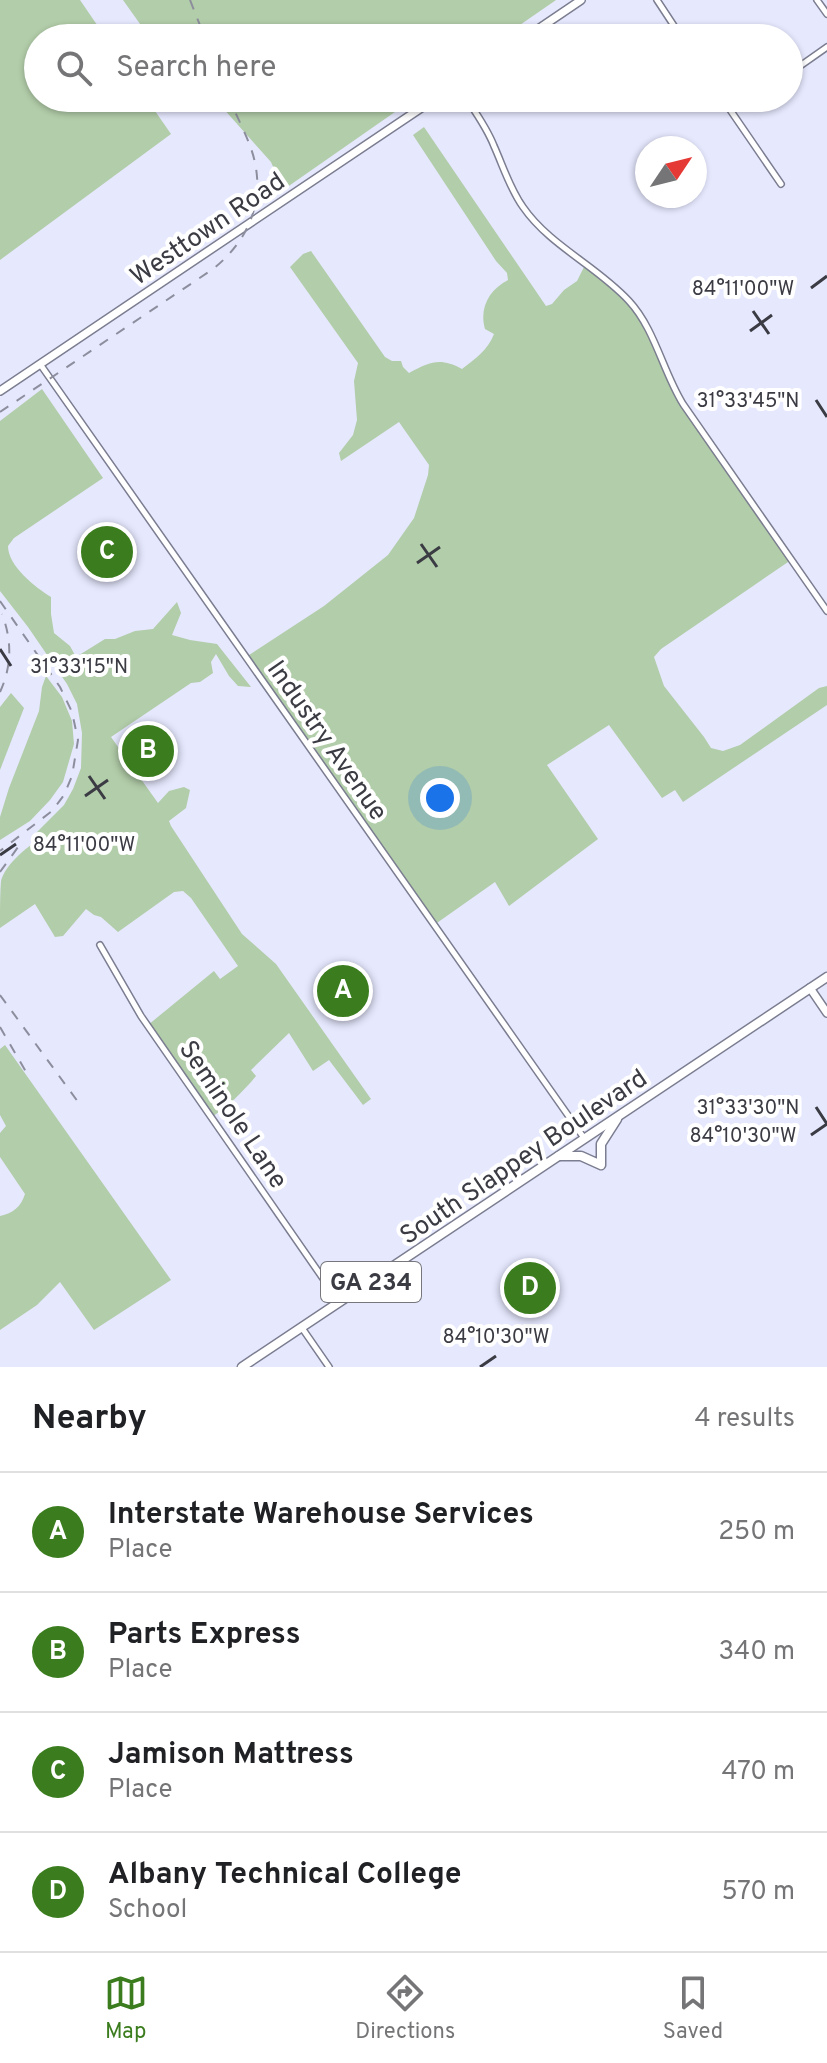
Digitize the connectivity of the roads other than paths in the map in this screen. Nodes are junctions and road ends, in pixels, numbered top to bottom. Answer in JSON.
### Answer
{"nodes":[{"id":1,"x":581,"y":0,"type":"edge"},
{"id":2,"x":657,"y":0,"type":"edge"},
{"id":3,"x":817,"y":0,"type":"edge"},
{"id":4,"x":827,"y":14,"type":"edge"},
{"id":5,"x":546,"y":24,"type":"edge"},
{"id":6,"x":673,"y":24,"type":"edge"},
{"id":7,"x":827,"y":47,"type":"edge"},
{"id":8,"x":803,"y":64,"type":"edge"},
{"id":9,"x":415,"y":112,"type":"edge"},
{"id":10,"x":475,"y":112,"type":"edge"},
{"id":11,"x":732,"y":112,"type":"edge"},
{"id":12,"x":781,"y":184,"type":"dead end"},
{"id":13,"x":40,"y":364,"type":"junction"},
{"id":14,"x":0,"y":391,"type":"edge"},
{"id":15,"x":827,"y":611,"type":"edge"},
{"id":16,"x":100,"y":945,"type":"dead end"},
{"id":17,"x":827,"y":977,"type":"edge"},
{"id":18,"x":810,"y":988,"type":"junction"},
{"id":19,"x":827,"y":1013,"type":"edge"},
{"id":20,"x":620,"y":1115,"type":"junction"},
{"id":21,"x":584,"y":1138,"type":"junction"},
{"id":22,"x":557,"y":1157,"type":"junction"},
{"id":23,"x":340,"y":1303,"type":"junction"},
{"id":24,"x":301,"y":1327,"type":"junction"},
{"id":25,"x":242,"y":1367,"type":"edge"},
{"id":26,"x":329,"y":1367,"type":"edge"}],
"edges":[{"from":1,"to":5,"type":"street"},
{"from":2,"to":6,"type":"street"},
{"from":3,"to":4,"type":"street"},
{"from":7,"to":8,"type":"street"},
{"from":9,"to":13,"type":"street","name":"Westtown Road"},
{"from":10,"to":15,"type":"street"},
{"from":11,"to":12,"type":"street"},
{"from":13,"to":14,"type":"street","name":"Westtown Road"},
{"from":13,"to":21,"type":"street","name":"Industry Avenue"},
{"from":16,"to":23,"type":"street","name":"Seminole Lane"},
{"from":17,"to":18,"type":"main road","name":"South Slappey Boulevard","number":"GA 234"},
{"from":18,"to":19,"type":"street"},
{"from":18,"to":20,"type":"main road","name":"South Slappey Boulevard","number":"GA 234"},
{"from":20,"to":21,"type":"main road","name":"South Slappey Boulevard","number":"GA 234"},
{"from":20,"to":22,"type":"main road"},
{"from":21,"to":22,"type":"main road","name":"South Slappey Boulevard","number":"GA 234"},
{"from":22,"to":23,"type":"main road","name":"South Slappey Boulevard","number":"GA 234"},
{"from":23,"to":24,"type":"main road","name":"South Slappey Boulevard","number":"GA 234"},
{"from":24,"to":25,"type":"main road","name":"South Slappey Boulevard","number":"GA 234"},
{"from":24,"to":26,"type":"street"}]}
